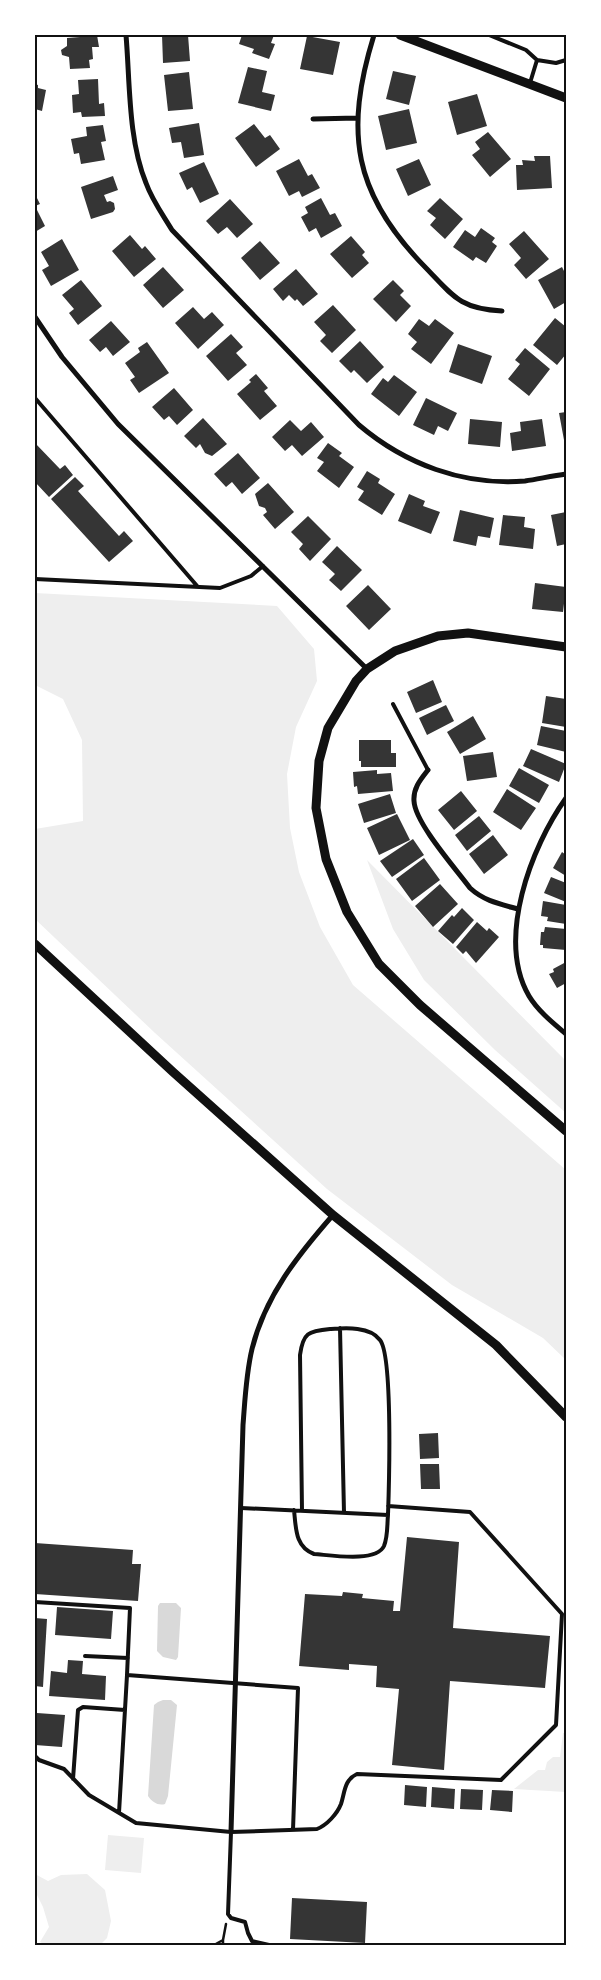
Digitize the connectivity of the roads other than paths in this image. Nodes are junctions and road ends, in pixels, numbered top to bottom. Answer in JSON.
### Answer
{"nodes":[{"id":1,"x":126,"y":35,"type":"edge"},
{"id":2,"x":374,"y":35,"type":"edge"},
{"id":3,"x":400,"y":35,"type":"edge"},
{"id":4,"x":489,"y":35,"type":"edge"},
{"id":5,"x":537,"y":60,"type":"junction"},
{"id":6,"x":566,"y":60,"type":"edge"},
{"id":7,"x":530,"y":83,"type":"junction"},
{"id":8,"x":566,"y":98,"type":"edge"},
{"id":9,"x":357,"y":118,"type":"junction"},
{"id":10,"x":313,"y":119,"type":"dead end"},
{"id":11,"x":502,"y":311,"type":"dead end"},
{"id":12,"x":35,"y":317,"type":"edge"},
{"id":13,"x":35,"y":398,"type":"edge"},
{"id":14,"x":566,"y":474,"type":"edge"},
{"id":15,"x":262,"y":566,"type":"junction"},
{"id":16,"x":35,"y":580,"type":"edge"},
{"id":17,"x":198,"y":587,"type":"junction"},
{"id":18,"x":566,"y":647,"type":"edge"},
{"id":19,"x":367,"y":669,"type":"junction"},
{"id":20,"x":393,"y":704,"type":"dead end"},
{"id":21,"x":428,"y":770,"type":"joint"},
{"id":22,"x":566,"y":798,"type":"edge"},
{"id":23,"x":518,"y":909,"type":"junction"},
{"id":24,"x":35,"y":944,"type":"edge"},
{"id":25,"x":566,"y":1034,"type":"edge"},
{"id":26,"x":566,"y":1131,"type":"edge"},
{"id":27,"x":333,"y":1215,"type":"junction"},
{"id":28,"x":340,"y":1328,"type":"junction"},
{"id":29,"x":566,"y":1417,"type":"edge"},
{"id":30,"x":388,"y":1506,"type":"junction"},
{"id":31,"x":240,"y":1508,"type":"junction"},
{"id":32,"x":294,"y":1510,"type":"junction"},
{"id":33,"x":302,"y":1511,"type":"junction"},
{"id":34,"x":344,"y":1513,"type":"junction"},
{"id":35,"x":388,"y":1515,"type":"junction"},
{"id":36,"x":35,"y":1602,"type":"edge"},
{"id":37,"x":85,"y":1656,"type":"dead end"},
{"id":38,"x":128,"y":1658,"type":"junction"},
{"id":39,"x":127,"y":1675,"type":"junction"},
{"id":40,"x":235,"y":1683,"type":"junction"},
{"id":41,"x":125,"y":1710,"type":"junction"},
{"id":42,"x":35,"y":1756,"type":"edge"},
{"id":43,"x":73,"y":1779,"type":"junction"},
{"id":44,"x":119,"y":1813,"type":"junction"},
{"id":45,"x":293,"y":1830,"type":"junction"},
{"id":46,"x":231,"y":1832,"type":"junction"},
{"id":47,"x":269,"y":1945,"type":"edge"}],
"edges":[{"from":1,"to":14,"type":"street"},
{"from":2,"to":9,"type":"street"},
{"from":3,"to":7,"type":"street"},
{"from":4,"to":5,"type":"lane"},
{"from":5,"to":6,"type":"lane"},
{"from":5,"to":7,"type":"lane"},
{"from":7,"to":8,"type":"street"},
{"from":9,"to":10,"type":"street"},
{"from":9,"to":11,"type":"street"},
{"from":12,"to":15,"type":"street"},
{"from":13,"to":17,"type":"lane"},
{"from":15,"to":17,"type":"lane"},
{"from":15,"to":19,"type":"street"},
{"from":16,"to":17,"type":"lane"},
{"from":18,"to":19,"type":"street"},
{"from":19,"to":26,"type":"street"},
{"from":20,"to":21,"type":"lane"},
{"from":21,"to":23,"type":"street"},
{"from":22,"to":23,"type":"street"},
{"from":23,"to":25,"type":"street"},
{"from":24,"to":27,"type":"street"},
{"from":27,"to":29,"type":"street"},
{"from":27,"to":31,"type":"street"},
{"from":28,"to":30,"type":"lane"},
{"from":28,"to":33,"type":"lane"},
{"from":28,"to":34,"type":"lane"},
{"from":30,"to":35,"type":"lane"},
{"from":30,"to":45,"type":"lane"},
{"from":31,"to":32,"type":"lane"},
{"from":31,"to":40,"type":"street"},
{"from":32,"to":33,"type":"lane"},
{"from":32,"to":35,"type":"lane"},
{"from":33,"to":34,"type":"lane"},
{"from":34,"to":35,"type":"lane"},
{"from":36,"to":38,"type":"lane"},
{"from":37,"to":38,"type":"lane"},
{"from":38,"to":39,"type":"lane"},
{"from":39,"to":40,"type":"lane"},
{"from":39,"to":41,"type":"lane"},
{"from":40,"to":45,"type":"lane"},
{"from":40,"to":46,"type":"street"},
{"from":41,"to":43,"type":"lane"},
{"from":41,"to":44,"type":"lane"},
{"from":42,"to":43,"type":"lane"},
{"from":43,"to":44,"type":"lane"},
{"from":44,"to":46,"type":"lane"},
{"from":45,"to":46,"type":"lane"},
{"from":46,"to":47,"type":"lane"}]}
